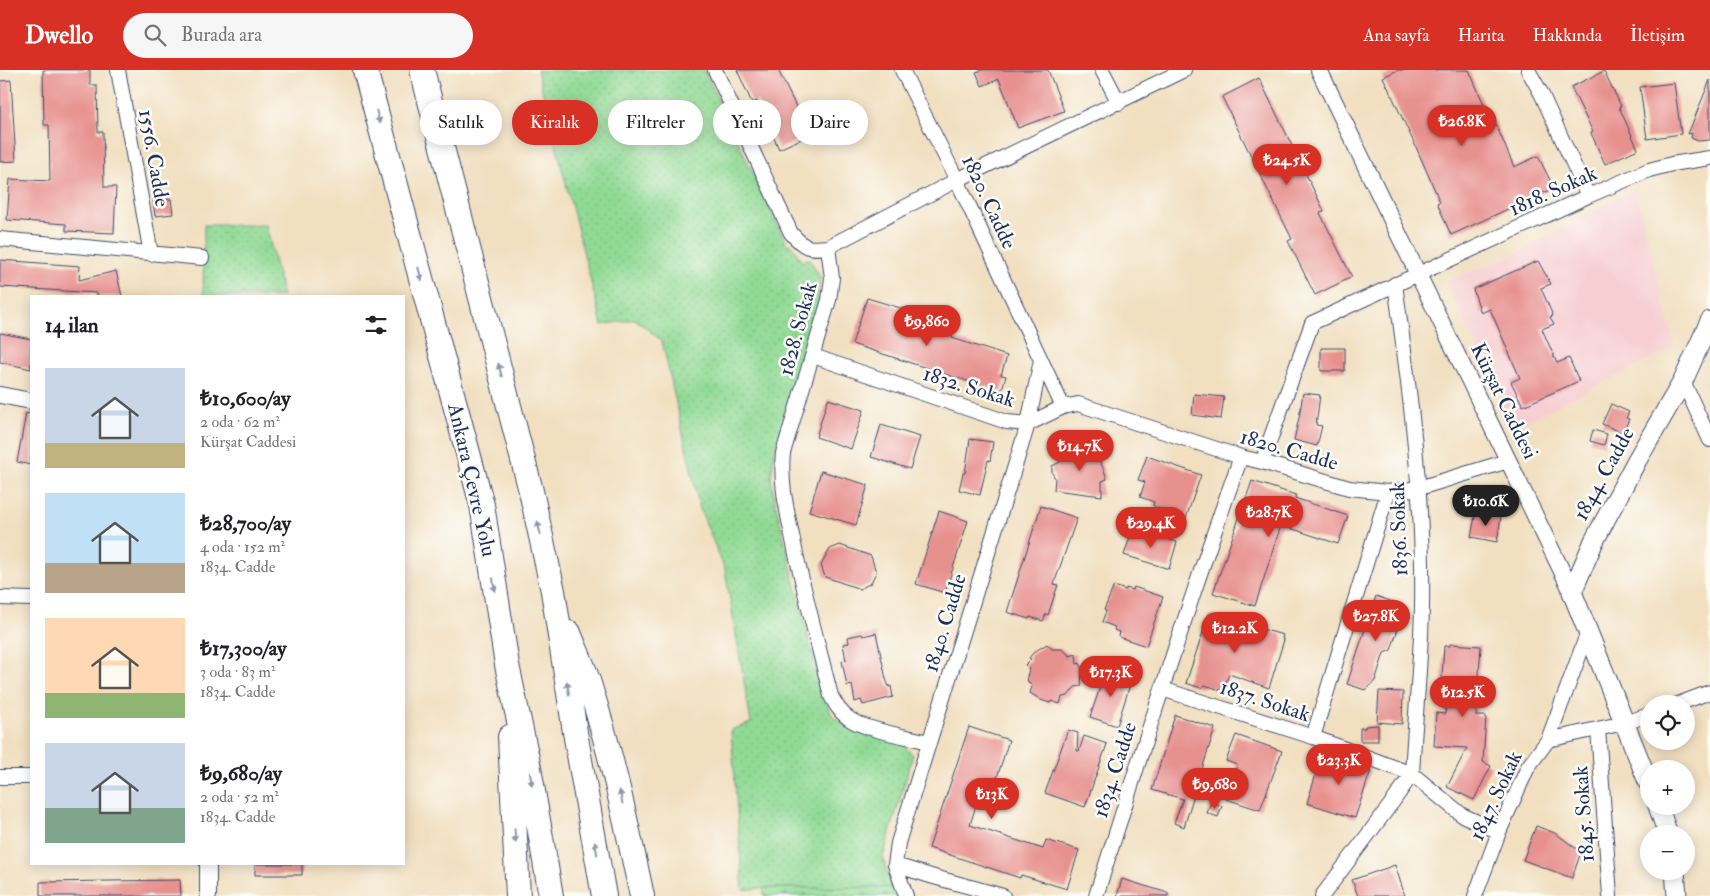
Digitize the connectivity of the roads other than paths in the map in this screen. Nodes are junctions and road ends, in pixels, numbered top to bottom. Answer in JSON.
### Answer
{"nodes":[{"id":1,"x":118,"y":70,"type":"edge"},
{"id":2,"x":365,"y":70,"type":"edge"},
{"id":3,"x":422,"y":70,"type":"edge"},
{"id":4,"x":715,"y":70,"type":"edge"},
{"id":5,"x":902,"y":70,"type":"edge"},
{"id":6,"x":1102,"y":70,"type":"edge"},
{"id":7,"x":1184,"y":70,"type":"edge"},
{"id":8,"x":1319,"y":70,"type":"edge"},
{"id":9,"x":1528,"y":70,"type":"edge"},
{"id":10,"x":1119,"y":102,"type":"junction"},
{"id":11,"x":1710,"y":158,"type":"edge"},
{"id":12,"x":957,"y":180,"type":"junction"},
{"id":13,"x":1588,"y":196,"type":"junction"},
{"id":14,"x":0,"y":238,"type":"edge"},
{"id":15,"x":828,"y":247,"type":"junction"},
{"id":16,"x":151,"y":254,"type":"junction"},
{"id":17,"x":202,"y":258,"type":"dead end"},
{"id":18,"x":1418,"y":275,"type":"junction"},
{"id":19,"x":1395,"y":284,"type":"junction"},
{"id":20,"x":1710,"y":320,"type":"edge"},
{"id":21,"x":813,"y":356,"type":"junction"},
{"id":22,"x":1041,"y":360,"type":"junction"},
{"id":23,"x":1683,"y":381,"type":"junction"},
{"id":24,"x":0,"y":395,"type":"edge"},
{"id":25,"x":30,"y":401,"type":"edge"},
{"id":26,"x":1063,"y":407,"type":"junction"},
{"id":27,"x":1028,"y":424,"type":"junction"},
{"id":28,"x":1710,"y":440,"type":"edge"},
{"id":29,"x":1241,"y":458,"type":"junction"},
{"id":30,"x":1508,"y":461,"type":"junction"},
{"id":31,"x":1262,"y":462,"type":"junction"},
{"id":32,"x":1419,"y":488,"type":"junction"},
{"id":33,"x":1388,"y":492,"type":"junction"},
{"id":34,"x":553,"y":591,"type":"junction"},
{"id":35,"x":1572,"y":592,"type":"junction"},
{"id":36,"x":0,"y":598,"type":"edge"},
{"id":37,"x":30,"y":599,"type":"edge"},
{"id":38,"x":1588,"y":632,"type":"junction"},
{"id":39,"x":507,"y":665,"type":"junction"},
{"id":40,"x":1162,"y":689,"type":"junction"},
{"id":41,"x":1710,"y":692,"type":"edge"},
{"id":42,"x":1695,"y":698,"type":"edge"},
{"id":43,"x":1640,"y":718,"type":"edge"},
{"id":44,"x":1624,"y":724,"type":"junction"},
{"id":45,"x":1598,"y":729,"type":"junction"},
{"id":46,"x":1313,"y":737,"type":"junction"},
{"id":47,"x":1548,"y":740,"type":"junction"},
{"id":48,"x":929,"y":742,"type":"junction"},
{"id":49,"x":1640,"y":762,"type":"edge"},
{"id":50,"x":1412,"y":774,"type":"junction"},
{"id":51,"x":0,"y":777,"type":"edge"},
{"id":52,"x":30,"y":777,"type":"edge"},
{"id":53,"x":1499,"y":832,"type":"junction"},
{"id":54,"x":895,"y":864,"type":"junction"},
{"id":55,"x":208,"y":865,"type":"edge"},
{"id":56,"x":1676,"y":880,"type":"edge"},
{"id":57,"x":208,"y":896,"type":"edge"},
{"id":58,"x":518,"y":896,"type":"edge"},
{"id":59,"x":552,"y":896,"type":"edge"},
{"id":60,"x":604,"y":896,"type":"edge"},
{"id":61,"x":642,"y":896,"type":"edge"},
{"id":62,"x":906,"y":896,"type":"edge"},
{"id":63,"x":1003,"y":896,"type":"edge"},
{"id":64,"x":1096,"y":896,"type":"edge"},
{"id":65,"x":1322,"y":896,"type":"edge"},
{"id":66,"x":1475,"y":896,"type":"edge"},
{"id":67,"x":1610,"y":896,"type":"edge"},
{"id":68,"x":1677,"y":896,"type":"edge"}],
"edges":[{"from":1,"to":16,"type":"street","name":"1556. Cadde"},
{"from":2,"to":39,"type":"highway","name":"Ankara Çevre Yolu","one_way":true},
{"from":34,"to":3,"type":"highway","one_way":true},
{"from":4,"to":15,"type":"street"},
{"from":5,"to":12,"type":"street","name":"1820. Cadde"},
{"from":6,"to":10,"type":"street"},
{"from":7,"to":10,"type":"street"},
{"from":8,"to":18,"type":"street","name":"Kürşat Caddesi"},
{"from":9,"to":13,"type":"street"},
{"from":10,"to":12,"type":"street"},
{"from":11,"to":13,"type":"street","name":"1818. Sokak"},
{"from":12,"to":15,"type":"street"},
{"from":12,"to":22,"type":"street","name":"1820. Cadde"},
{"from":13,"to":18,"type":"street","name":"1818. Sokak"},
{"from":14,"to":16,"type":"street"},
{"from":15,"to":21,"type":"street","name":"1828. Sokak"},
{"from":16,"to":17,"type":"street"},
{"from":18,"to":19,"type":"street"},
{"from":18,"to":30,"type":"street","name":"Kürşat Caddesi"},
{"from":19,"to":31,"type":"street"},
{"from":19,"to":32,"type":"street","name":"1836. Sokak"},
{"from":20,"to":23,"type":"main road","name":"1844. Cadde"},
{"from":21,"to":27,"type":"street","name":"1832. Sokak"},
{"from":21,"to":48,"type":"street","name":"1828. Sokak"},
{"from":22,"to":26,"type":"street","name":"1820. Cadde"},
{"from":22,"to":27,"type":"street","name":"1840. Cadde"},
{"from":23,"to":28,"type":"street"},
{"from":23,"to":35,"type":"main road","name":"1844. Cadde"},
{"from":24,"to":25,"type":"street"},
{"from":26,"to":27,"type":"street","name":"1820. Cadde"},
{"from":26,"to":29,"type":"street","name":"1820. Cadde"},
{"from":27,"to":48,"type":"street","name":"1840. Cadde"},
{"from":29,"to":31,"type":"street","name":"1820. Cadde"},
{"from":29,"to":40,"type":"street","name":"1834. Cadde"},
{"from":30,"to":32,"type":"street","name":"1820. Cadde"},
{"from":30,"to":35,"type":"street","name":"Kürşat Caddesi"},
{"from":31,"to":33,"type":"street","name":"1820. Cadde"},
{"from":32,"to":33,"type":"street","name":"1820. Cadde"},
{"from":32,"to":50,"type":"street","name":"1836. Sokak"},
{"from":33,"to":46,"type":"street"},
{"from":60,"to":34,"type":"highway","one_way":true},
{"from":61,"to":34,"type":"highway","one_way":true},
{"from":35,"to":38,"type":"main road","name":"Kürşat Caddesi"},
{"from":36,"to":37,"type":"street"},
{"from":38,"to":44,"type":"main road","name":"Kürşat Caddesi"},
{"from":38,"to":47,"type":"street","name":"1847. Sokak"},
{"from":39,"to":58,"type":"highway","one_way":true},
{"from":39,"to":59,"type":"highway","name":"Ankara Çevre Yolu","one_way":true},
{"from":40,"to":46,"type":"street","name":"1837. Sokak"},
{"from":40,"to":64,"type":"street","name":"1834. Cadde"},
{"from":41,"to":42,"type":"street"},
{"from":43,"to":44,"type":"street"},
{"from":44,"to":45,"type":"street"},
{"from":44,"to":49,"type":"main road","name":"Kürşat Caddesi"},
{"from":45,"to":47,"type":"street"},
{"from":45,"to":67,"type":"street","name":"1845. Sokak"},
{"from":46,"to":50,"type":"street","name":"1837. Sokak"},
{"from":47,"to":53,"type":"street","name":"1847. Sokak"},
{"from":48,"to":54,"type":"street","name":"1840. Cadde"},
{"from":50,"to":53,"type":"street","name":"1837. Sokak"},
{"from":50,"to":65,"type":"street"},
{"from":51,"to":52,"type":"street"},
{"from":53,"to":66,"type":"street","name":"1847. Sokak"},
{"from":54,"to":62,"type":"street","name":"1840. Cadde"},
{"from":54,"to":63,"type":"street"},
{"from":55,"to":57,"type":"street"},
{"from":56,"to":68,"type":"main road"}]}
